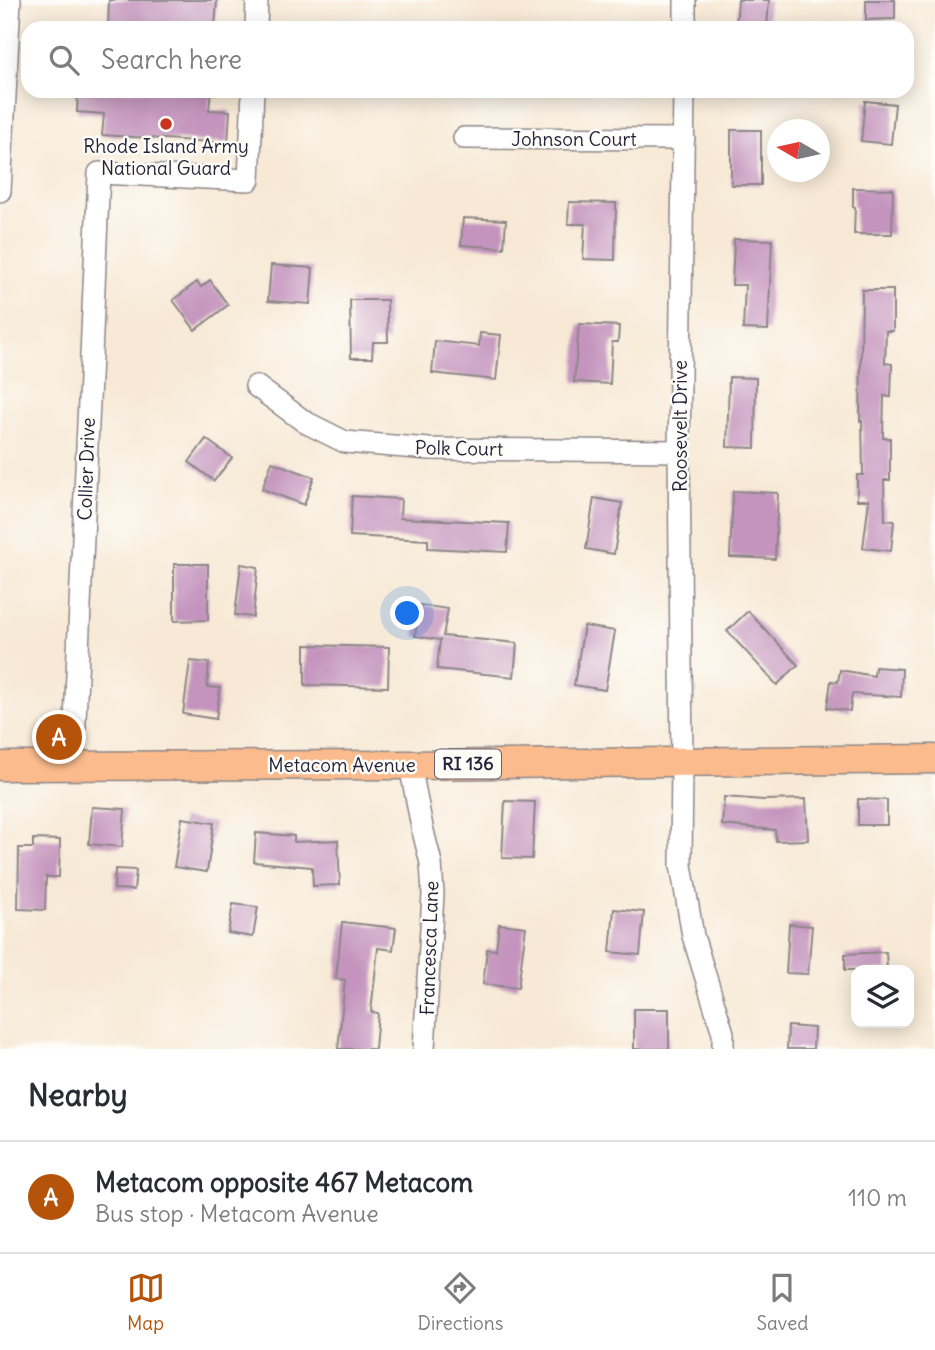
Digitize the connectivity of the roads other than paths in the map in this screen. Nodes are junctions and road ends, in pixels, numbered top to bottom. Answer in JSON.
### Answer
{"nodes":[{"id":1,"x":10,"y":0,"type":"edge"},
{"id":2,"x":257,"y":0,"type":"edge"},
{"id":3,"x":685,"y":0,"type":"edge"},
{"id":4,"x":256,"y":21,"type":"edge"},
{"id":5,"x":685,"y":21,"type":"edge"},
{"id":6,"x":253,"y":98,"type":"edge"},
{"id":7,"x":684,"y":98,"type":"edge"},
{"id":8,"x":464,"y":138,"type":"dead end"},
{"id":9,"x":684,"y":139,"type":"junction"},
{"id":10,"x":0,"y":191,"type":"edge"},
{"id":11,"x":256,"y":386,"type":"dead end"},
{"id":12,"x":679,"y":451,"type":"junction"},
{"id":13,"x":935,"y":759,"type":"edge"},
{"id":14,"x":682,"y":761,"type":"junction"},
{"id":15,"x":410,"y":765,"type":"junction"},
{"id":16,"x":0,"y":766,"type":"edge"},
{"id":17,"x":73,"y":766,"type":"junction"},
{"id":18,"x":424,"y":1049,"type":"edge"},
{"id":19,"x":723,"y":1049,"type":"edge"}],
"edges":[{"from":1,"to":10,"type":"street"},
{"from":2,"to":4,"type":"street"},
{"from":3,"to":5,"type":"street"},
{"from":6,"to":17,"type":"street","name":"Collier Drive"},
{"from":7,"to":9,"type":"street","name":"Roosevelt Drive"},
{"from":8,"to":9,"type":"street","name":"Johnson Court"},
{"from":9,"to":12,"type":"street","name":"Roosevelt Drive"},
{"from":11,"to":12,"type":"street","name":"Polk Court"},
{"from":12,"to":14,"type":"street","name":"Roosevelt Drive"},
{"from":13,"to":14,"type":"main road","name":"Metacom Avenue","number":"RI 136"},
{"from":14,"to":15,"type":"main road","name":"Metacom Avenue","number":"RI 136"},
{"from":14,"to":19,"type":"street"},
{"from":15,"to":17,"type":"main road","name":"Metacom Avenue","number":"RI 136"},
{"from":15,"to":18,"type":"street","name":"Francesca Lane"},
{"from":16,"to":17,"type":"main road","name":"Metacom Avenue","number":"RI 136"}]}
